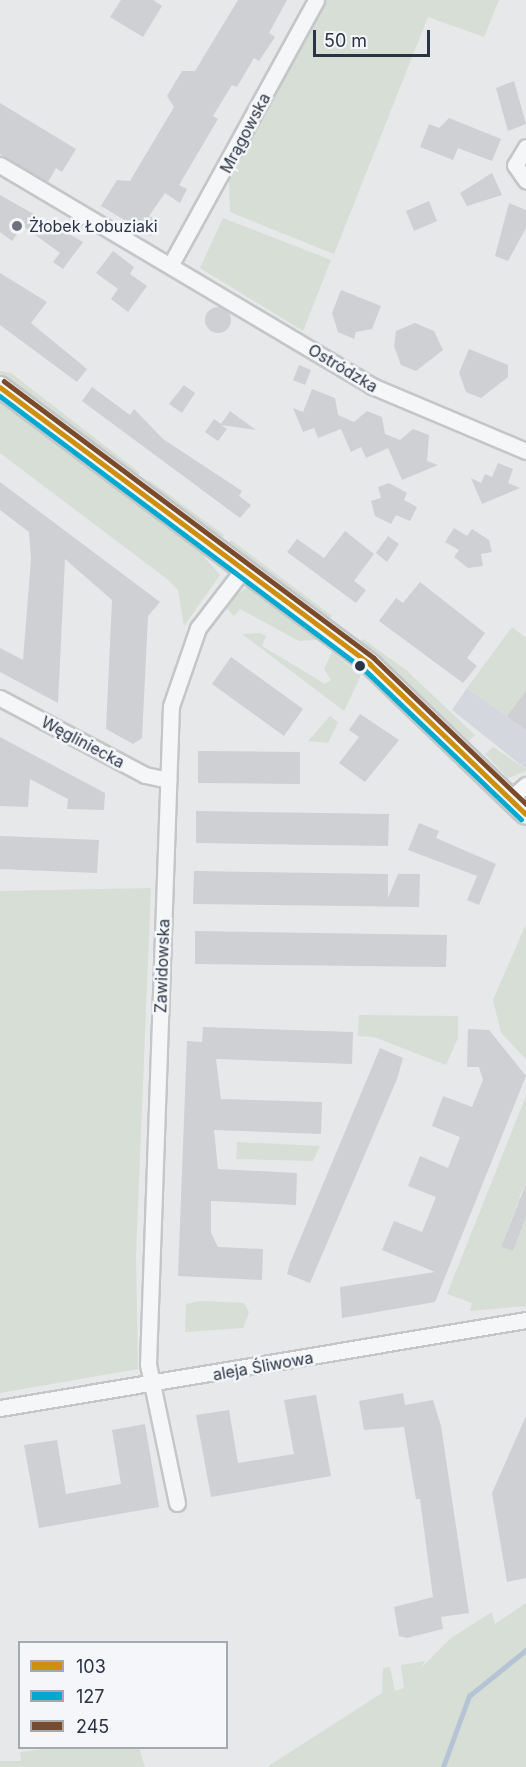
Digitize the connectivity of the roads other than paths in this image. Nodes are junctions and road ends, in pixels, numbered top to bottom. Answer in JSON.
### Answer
{"nodes":[{"id":1,"x":316,"y":0,"type":"edge"},
{"id":2,"x":526,"y":147,"type":"edge"},
{"id":3,"x":0,"y":165,"type":"edge"},
{"id":4,"x":526,"y":181,"type":"edge"},
{"id":5,"x":171,"y":264,"type":"junction"},
{"id":6,"x":0,"y":387,"type":"edge"},
{"id":7,"x":526,"y":451,"type":"edge"},
{"id":8,"x":245,"y":567,"type":"junction"},
{"id":9,"x":0,"y":698,"type":"edge"},
{"id":10,"x":168,"y":780,"type":"junction"},
{"id":11,"x":519,"y":791,"type":"edge"},
{"id":12,"x":526,"y":814,"type":"edge"},
{"id":13,"x":526,"y":1320,"type":"edge"},
{"id":14,"x":153,"y":1385,"type":"junction"},
{"id":15,"x":0,"y":1408,"type":"edge"},
{"id":16,"x":177,"y":1503,"type":"dead end"}],
"edges":[{"from":1,"to":5,"type":"street","name":"Mrągowska"},
{"from":2,"to":4,"type":"street"},
{"from":3,"to":5,"type":"street","name":"Ostródzka"},
{"from":5,"to":7,"type":"street","name":"Ostródzka"},
{"from":6,"to":8,"type":"street"},
{"from":8,"to":10,"type":"street","name":"Zawidowska"},
{"from":8,"to":11,"type":"street"},
{"from":9,"to":10,"type":"street","name":"Węgliniecka"},
{"from":10,"to":14,"type":"street","name":"Zawidowska"},
{"from":11,"to":12,"type":"street"},
{"from":13,"to":14,"type":"street","name":"aleja Śliwowa"},
{"from":14,"to":15,"type":"street","name":"aleja Śliwowa"},
{"from":14,"to":16,"type":"street","name":"Zawidowska"}]}
